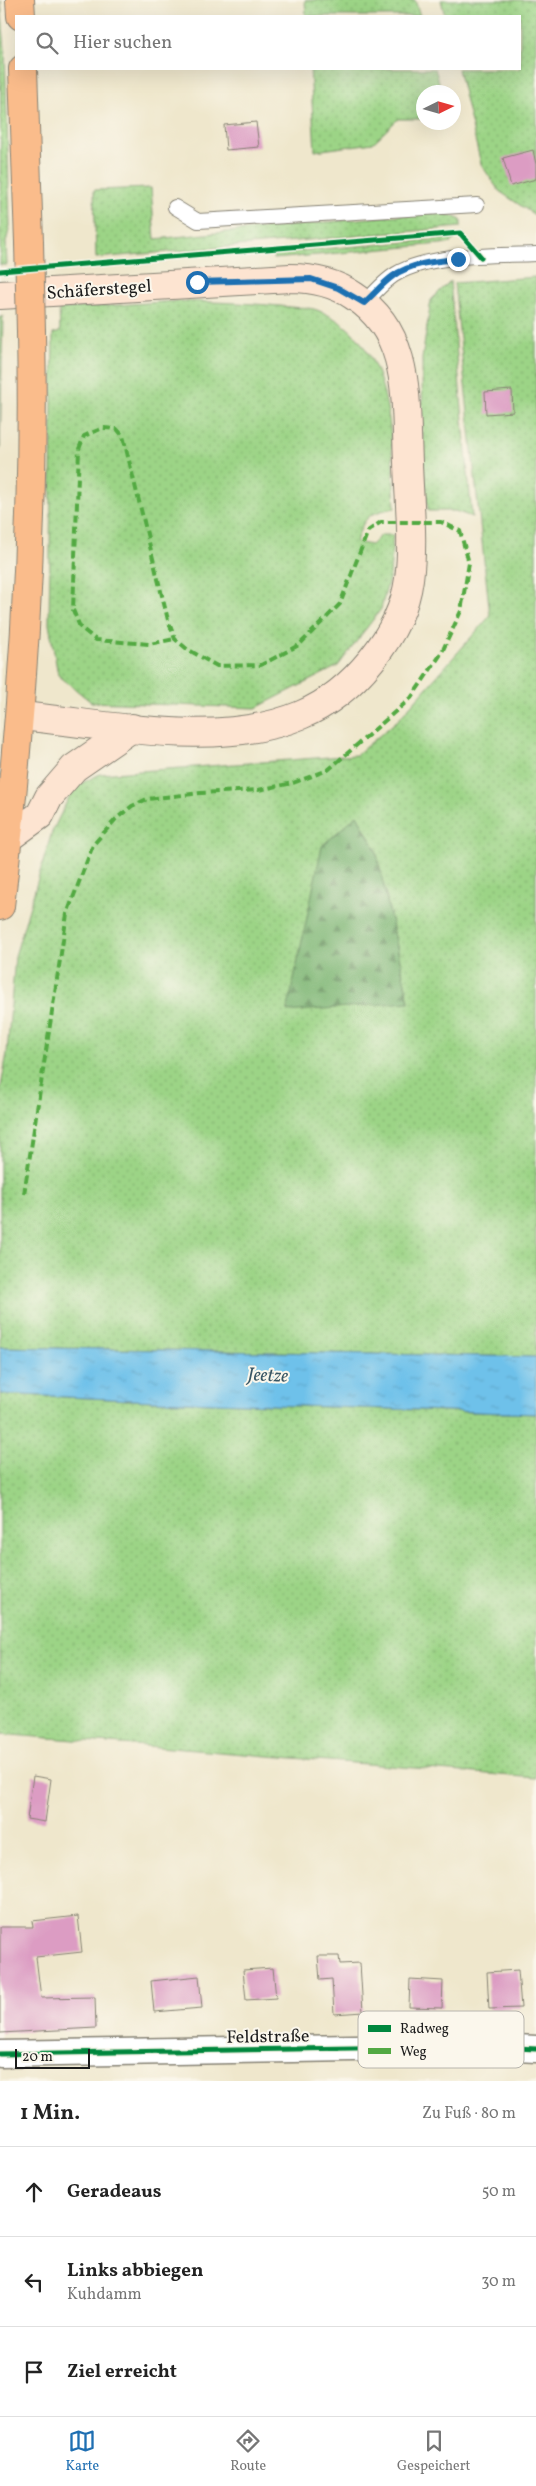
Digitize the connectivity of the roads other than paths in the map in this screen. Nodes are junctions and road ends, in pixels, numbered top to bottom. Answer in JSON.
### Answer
{"nodes":[{"id":1,"x":20,"y":0,"type":"edge"},
{"id":2,"x":21,"y":15,"type":"edge"},
{"id":3,"x":23,"y":70,"type":"edge"},
{"id":4,"x":477,"y":205,"type":"dead end"},
{"id":5,"x":175,"y":207,"type":"dead end"},
{"id":6,"x":536,"y":254,"type":"edge"},
{"id":7,"x":0,"y":295,"type":"edge"},
{"id":8,"x":364,"y":303,"type":"junction"},
{"id":9,"x":20,"y":716,"type":"junction"},
{"id":10,"x":132,"y":728,"type":"junction"},
{"id":11,"x":8,"y":838,"type":"junction"},
{"id":12,"x":0,"y":906,"type":"edge"},
{"id":13,"x":358,"y":2048,"type":"edge"},
{"id":14,"x":0,"y":2054,"type":"edge"}],
"edges":[{"from":1,"to":2,"type":"main road"},
{"from":3,"to":9,"type":"main road","bridge":true},
{"from":4,"to":5,"type":"lane"},
{"from":6,"to":8,"type":"lane"},
{"from":7,"to":8,"type":"main road","name":"Schäferstegel"},
{"from":8,"to":10,"type":"main road","name":"Schäferstegel"},
{"from":9,"to":10,"type":"main road","name":"Schäferstegel"},
{"from":9,"to":11,"type":"main road"},
{"from":10,"to":11,"type":"main road"},
{"from":11,"to":12,"type":"main road"},
{"from":13,"to":14,"type":"street","name":"Feldstraße"}]}
